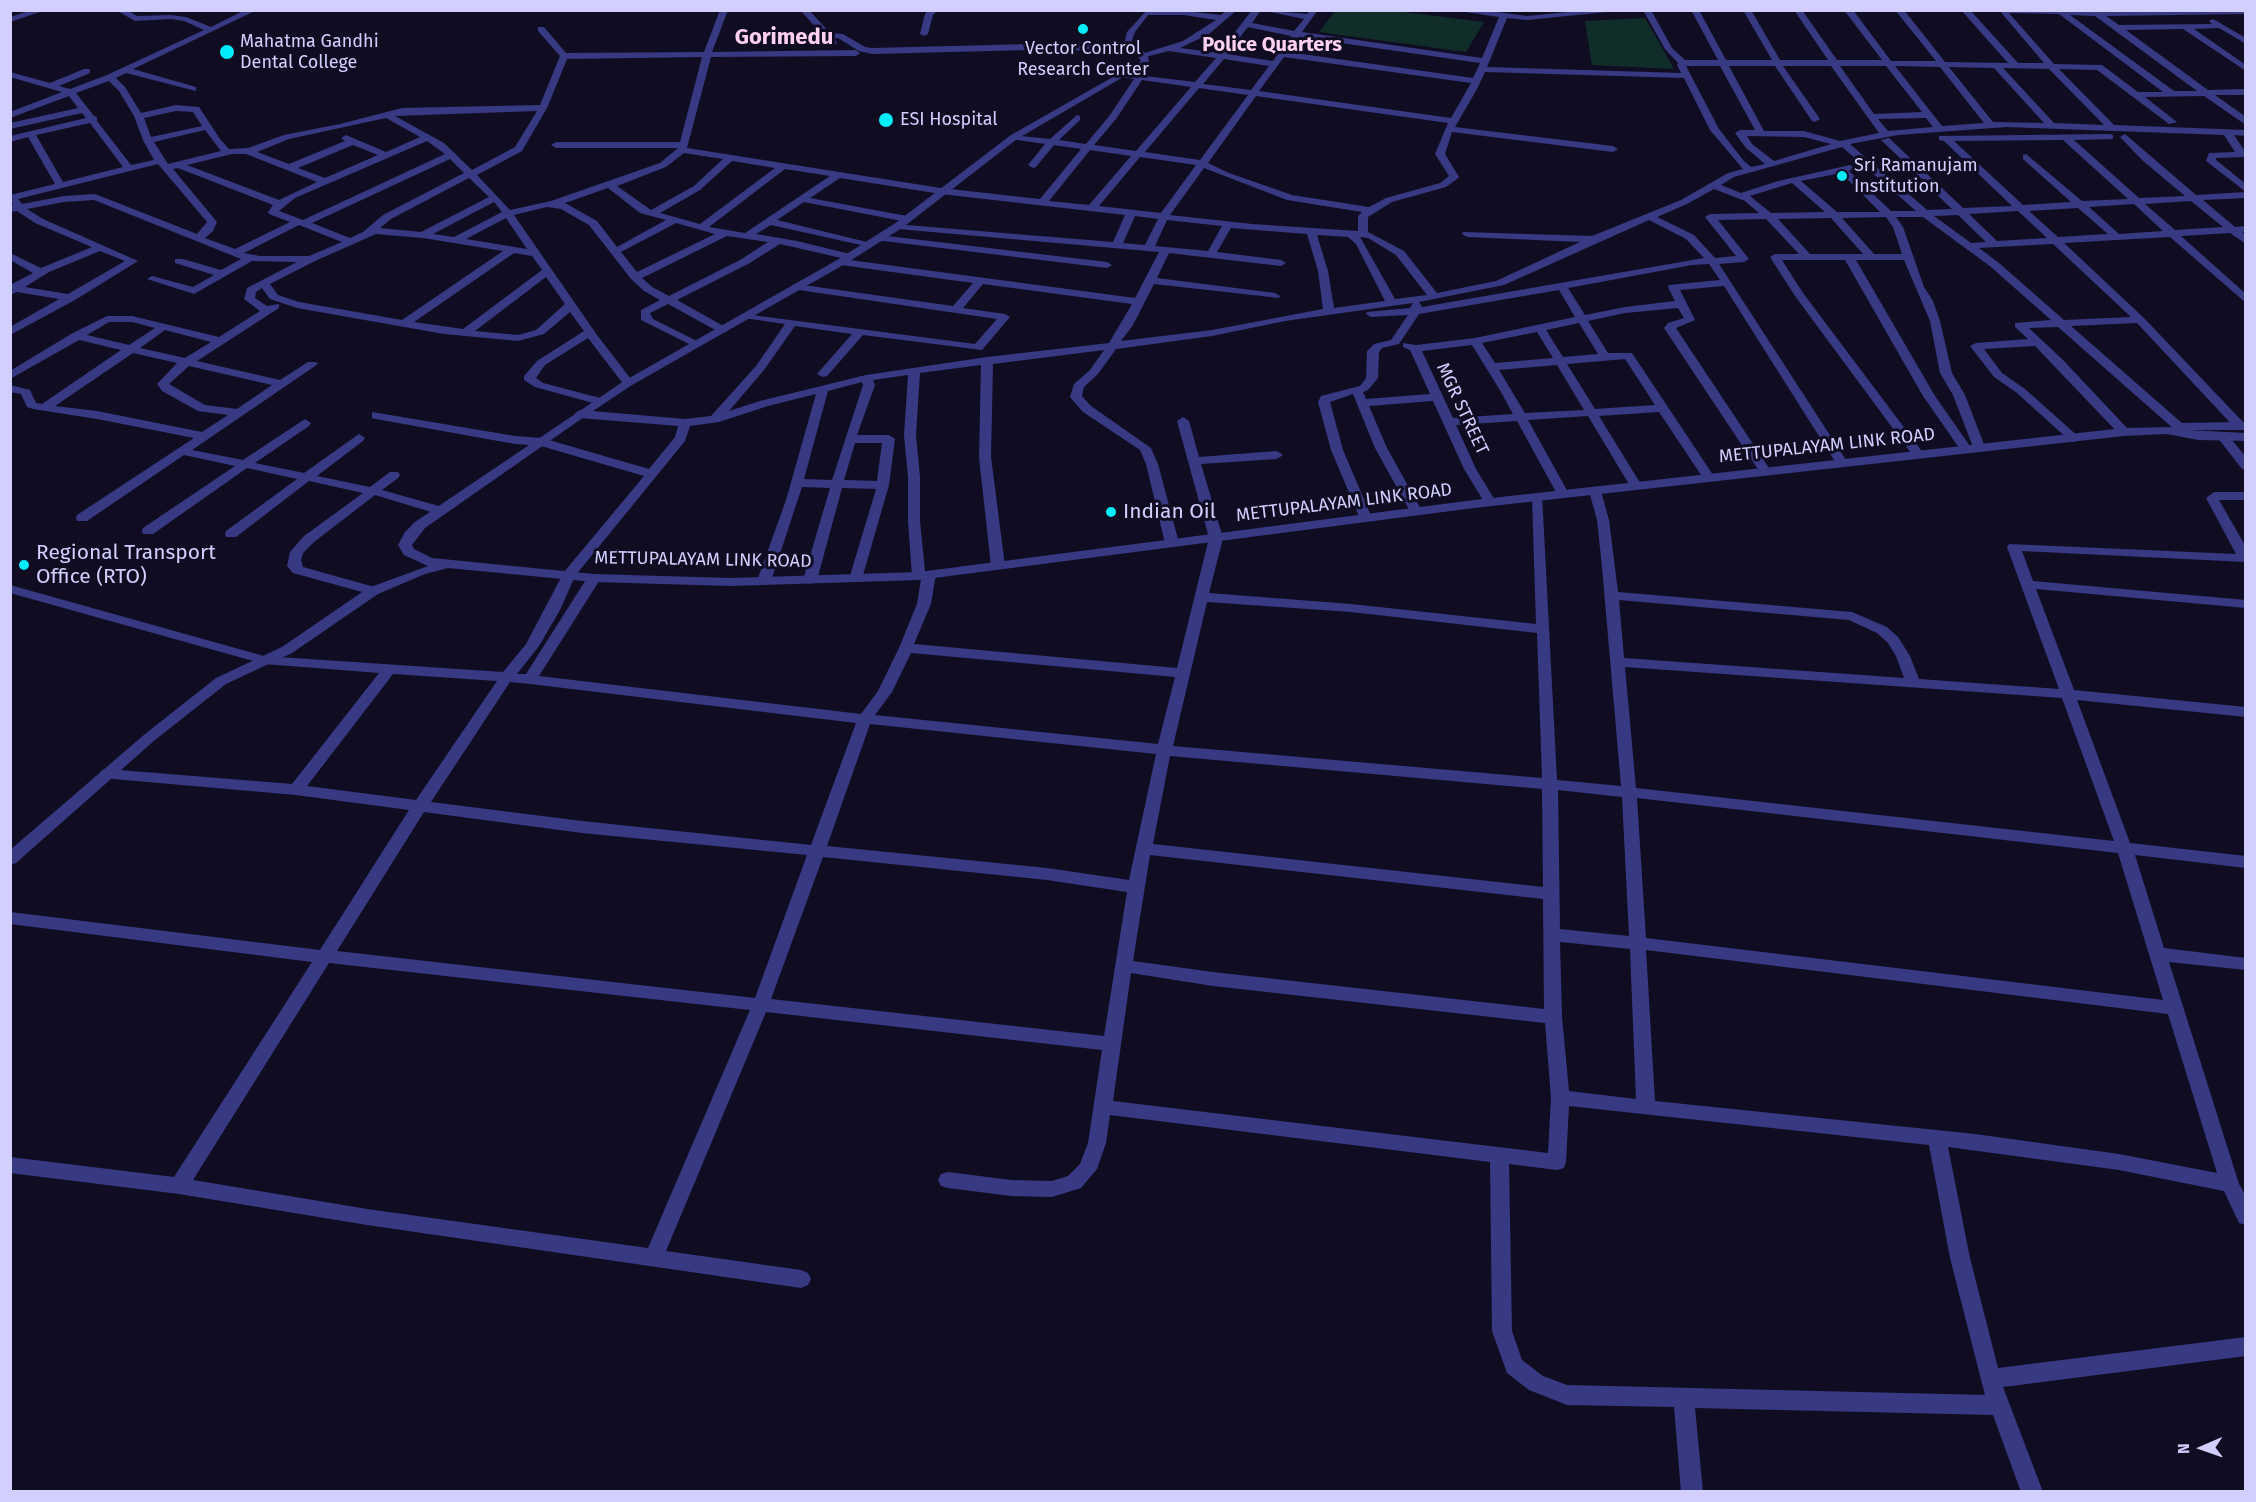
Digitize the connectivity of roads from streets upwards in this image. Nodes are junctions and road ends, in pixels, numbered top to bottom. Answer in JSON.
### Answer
{"nodes":[{"id":1,"x":42,"y":10,"type":"edge"},
{"id":2,"x":120,"y":10,"type":"edge"},
{"id":3,"x":253,"y":10,"type":"edge"},
{"id":4,"x":724,"y":10,"type":"edge"},
{"id":5,"x":804,"y":10,"type":"edge"},
{"id":6,"x":934,"y":10,"type":"edge"},
{"id":7,"x":1233,"y":10,"type":"edge"},
{"id":8,"x":1257,"y":10,"type":"edge"},
{"id":9,"x":1265,"y":10,"type":"edge"},
{"id":10,"x":1456,"y":10,"type":"edge"},
{"id":11,"x":1623,"y":10,"type":"edge"},
{"id":12,"x":1647,"y":10,"type":"edge"},
{"id":13,"x":1695,"y":10,"type":"edge"},
{"id":14,"x":1748,"y":10,"type":"edge"},
{"id":15,"x":1798,"y":10,"type":"edge"},
{"id":16,"x":1848,"y":10,"type":"edge"},
{"id":17,"x":1899,"y":10,"type":"edge"},
{"id":18,"x":1965,"y":10,"type":"edge"},
{"id":19,"x":2005,"y":10,"type":"edge"},
{"id":20,"x":1596,"y":11,"type":"edge"},
{"id":21,"x":2038,"y":11,"type":"edge"},
{"id":22,"x":2061,"y":12,"type":"junction"},
{"id":23,"x":2083,"y":12,"type":"edge"},
{"id":24,"x":2131,"y":12,"type":"edge"},
{"id":25,"x":2246,"y":12,"type":"edge"},
{"id":26,"x":2206,"y":13,"type":"edge"},
{"id":27,"x":1312,"y":14,"type":"edge"},
{"id":28,"x":2098,"y":14,"type":"junction"},
{"id":29,"x":2166,"y":14,"type":"junction"},
{"id":30,"x":1504,"y":16,"type":"junction"},
{"id":31,"x":1223,"y":18,"type":"junction"},
{"id":32,"x":10,"y":20,"type":"edge"},
{"id":33,"x":1247,"y":24,"type":"junction"},
{"id":34,"x":2184,"y":26,"type":"junction"},
{"id":35,"x":2220,"y":26,"type":"junction"},
{"id":36,"x":2117,"y":28,"type":"junction"},
{"id":37,"x":541,"y":29,"type":"dead end"},
{"id":38,"x":211,"y":30,"type":"junction"},
{"id":39,"x":924,"y":34,"type":"dead end"},
{"id":40,"x":1295,"y":34,"type":"junction"},
{"id":41,"x":831,"y":38,"type":"junction"},
{"id":42,"x":2246,"y":42,"type":"edge"},
{"id":43,"x":1125,"y":49,"type":"junction"},
{"id":44,"x":1171,"y":49,"type":"junction"},
{"id":45,"x":856,"y":52,"type":"junction"},
{"id":46,"x":807,"y":54,"type":"junction"},
{"id":47,"x":1284,"y":54,"type":"junction"},
{"id":48,"x":707,"y":55,"type":"junction"},
{"id":49,"x":564,"y":56,"type":"junction"},
{"id":50,"x":1144,"y":56,"type":"junction"},
{"id":51,"x":1221,"y":57,"type":"junction"},
{"id":52,"x":1725,"y":62,"type":"junction"},
{"id":53,"x":1683,"y":63,"type":"junction"},
{"id":54,"x":1779,"y":63,"type":"junction"},
{"id":55,"x":1834,"y":63,"type":"junction"},
{"id":56,"x":1887,"y":63,"type":"junction"},
{"id":57,"x":1276,"y":64,"type":"junction"},
{"id":58,"x":1942,"y":64,"type":"junction"},
{"id":59,"x":1484,"y":65,"type":"junction"},
{"id":60,"x":1996,"y":65,"type":"junction"},
{"id":61,"x":2015,"y":65,"type":"junction"},
{"id":62,"x":2050,"y":66,"type":"junction"},
{"id":63,"x":2246,"y":69,"type":"edge"},
{"id":64,"x":126,"y":70,"type":"junction"},
{"id":65,"x":87,"y":71,"type":"dead end"},
{"id":66,"x":1123,"y":75,"type":"junction"},
{"id":67,"x":13,"y":76,"type":"edge"},
{"id":68,"x":1688,"y":76,"type":"junction"},
{"id":69,"x":110,"y":77,"type":"junction"},
{"id":70,"x":1140,"y":77,"type":"junction"},
{"id":71,"x":1476,"y":81,"type":"junction"},
{"id":72,"x":1198,"y":85,"type":"junction"},
{"id":73,"x":50,"y":86,"type":"junction"},
{"id":74,"x":193,"y":89,"type":"dead end"},
{"id":75,"x":71,"y":92,"type":"junction"},
{"id":76,"x":1254,"y":92,"type":"junction"},
{"id":77,"x":2246,"y":92,"type":"edge"},
{"id":78,"x":2172,"y":93,"type":"junction"},
{"id":79,"x":2203,"y":93,"type":"junction"},
{"id":80,"x":2134,"y":94,"type":"junction"},
{"id":81,"x":543,"y":108,"type":"junction"},
{"id":82,"x":86,"y":109,"type":"junction"},
{"id":83,"x":385,"y":114,"type":"junction"},
{"id":84,"x":10,"y":115,"type":"edge"},
{"id":85,"x":1928,"y":115,"type":"junction"},
{"id":86,"x":139,"y":116,"type":"junction"},
{"id":87,"x":1871,"y":117,"type":"junction"},
{"id":88,"x":1077,"y":118,"type":"dead end"},
{"id":89,"x":94,"y":119,"type":"junction"},
{"id":90,"x":1815,"y":119,"type":"dead end"},
{"id":91,"x":2172,"y":122,"type":"dead end"},
{"id":92,"x":2246,"y":122,"type":"edge"},
{"id":93,"x":1990,"y":124,"type":"junction"},
{"id":94,"x":2051,"y":124,"type":"junction"},
{"id":95,"x":1451,"y":125,"type":"junction"},
{"id":96,"x":10,"y":126,"type":"edge"},
{"id":97,"x":208,"y":127,"type":"junction"},
{"id":98,"x":2111,"y":127,"type":"junction"},
{"id":99,"x":1939,"y":128,"type":"junction"},
{"id":100,"x":328,"y":129,"type":"junction"},
{"id":101,"x":1760,"y":132,"type":"junction"},
{"id":102,"x":1776,"y":133,"type":"junction"},
{"id":103,"x":2246,"y":133,"type":"edge"},
{"id":104,"x":31,"y":134,"type":"junction"},
{"id":105,"x":2064,"y":136,"type":"junction"},
{"id":106,"x":2230,"y":136,"type":"junction"},
{"id":107,"x":428,"y":137,"type":"junction"},
{"id":108,"x":1014,"y":137,"type":"junction"},
{"id":109,"x":1886,"y":137,"type":"junction"},
{"id":110,"x":2125,"y":137,"type":"junction"},
{"id":111,"x":1946,"y":138,"type":"junction"},
{"id":112,"x":10,"y":139,"type":"edge"},
{"id":113,"x":148,"y":141,"type":"junction"},
{"id":114,"x":354,"y":141,"type":"junction"},
{"id":115,"x":1053,"y":141,"type":"junction"},
{"id":116,"x":1841,"y":144,"type":"junction"},
{"id":117,"x":556,"y":145,"type":"dead end"},
{"id":118,"x":1089,"y":146,"type":"junction"},
{"id":119,"x":683,"y":148,"type":"junction"},
{"id":120,"x":1613,"y":149,"type":"dead end"},
{"id":121,"x":250,"y":151,"type":"junction"},
{"id":122,"x":227,"y":152,"type":"junction"},
{"id":123,"x":1141,"y":154,"type":"junction"},
{"id":124,"x":1804,"y":154,"type":"junction"},
{"id":125,"x":385,"y":155,"type":"junction"},
{"id":126,"x":450,"y":155,"type":"junction"},
{"id":127,"x":731,"y":157,"type":"junction"},
{"id":128,"x":2026,"y":157,"type":"dead end"},
{"id":129,"x":163,"y":164,"type":"junction"},
{"id":130,"x":179,"y":164,"type":"junction"},
{"id":131,"x":1201,"y":164,"type":"junction"},
{"id":132,"x":1033,"y":165,"type":"dead end"},
{"id":133,"x":1772,"y":165,"type":"junction"},
{"id":134,"x":1867,"y":165,"type":"junction"},
{"id":135,"x":291,"y":167,"type":"junction"},
{"id":136,"x":782,"y":167,"type":"junction"},
{"id":137,"x":2220,"y":168,"type":"junction"},
{"id":138,"x":129,"y":169,"type":"junction"},
{"id":139,"x":1842,"y":169,"type":"junction"},
{"id":140,"x":1749,"y":170,"type":"junction"},
{"id":141,"x":471,"y":172,"type":"junction"},
{"id":142,"x":838,"y":176,"type":"junction"},
{"id":143,"x":2246,"y":177,"type":"edge"},
{"id":144,"x":1794,"y":180,"type":"junction"},
{"id":145,"x":326,"y":182,"type":"junction"},
{"id":146,"x":610,"y":185,"type":"junction"},
{"id":147,"x":1933,"y":185,"type":"junction"},
{"id":148,"x":61,"y":186,"type":"junction"},
{"id":149,"x":1713,"y":186,"type":"junction"},
{"id":150,"x":1893,"y":187,"type":"junction"},
{"id":151,"x":1862,"y":188,"type":"junction"},
{"id":152,"x":2246,"y":189,"type":"edge"},
{"id":153,"x":941,"y":191,"type":"junction"},
{"id":154,"x":2246,"y":195,"type":"edge"},
{"id":155,"x":1742,"y":196,"type":"junction"},
{"id":156,"x":495,"y":198,"type":"junction"},
{"id":157,"x":2194,"y":198,"type":"junction"},
{"id":158,"x":801,"y":199,"type":"junction"},
{"id":159,"x":13,"y":201,"type":"edge"},
{"id":160,"x":2138,"y":201,"type":"junction"},
{"id":161,"x":1042,"y":203,"type":"junction"},
{"id":162,"x":280,"y":204,"type":"junction"},
{"id":163,"x":553,"y":204,"type":"junction"},
{"id":164,"x":2080,"y":205,"type":"junction"},
{"id":165,"x":1092,"y":208,"type":"junction"},
{"id":166,"x":2023,"y":208,"type":"junction"},
{"id":167,"x":1371,"y":210,"type":"junction"},
{"id":168,"x":1961,"y":212,"type":"junction"},
{"id":169,"x":508,"y":213,"type":"junction"},
{"id":170,"x":652,"y":213,"type":"junction"},
{"id":171,"x":1131,"y":213,"type":"junction"},
{"id":172,"x":1927,"y":214,"type":"junction"},
{"id":173,"x":1834,"y":215,"type":"junction"},
{"id":174,"x":1890,"y":215,"type":"junction"},
{"id":175,"x":1164,"y":216,"type":"junction"},
{"id":176,"x":1769,"y":216,"type":"junction"},
{"id":177,"x":1650,"y":217,"type":"junction"},
{"id":178,"x":676,"y":219,"type":"junction"},
{"id":179,"x":768,"y":221,"type":"junction"},
{"id":180,"x":902,"y":222,"type":"junction"},
{"id":181,"x":300,"y":223,"type":"junction"},
{"id":182,"x":1228,"y":224,"type":"junction"},
{"id":183,"x":702,"y":227,"type":"junction"},
{"id":184,"x":2246,"y":229,"type":"edge"},
{"id":185,"x":2232,"y":230,"type":"junction"},
{"id":186,"x":1311,"y":231,"type":"junction"},
{"id":187,"x":368,"y":233,"type":"junction"},
{"id":188,"x":725,"y":233,"type":"junction"},
{"id":189,"x":2173,"y":233,"type":"junction"},
{"id":190,"x":1351,"y":234,"type":"junction"},
{"id":191,"x":1363,"y":234,"type":"junction"},
{"id":192,"x":1467,"y":234,"type":"dead end"},
{"id":193,"x":423,"y":236,"type":"junction"},
{"id":194,"x":747,"y":236,"type":"junction"},
{"id":195,"x":2117,"y":237,"type":"junction"},
{"id":196,"x":199,"y":238,"type":"junction"},
{"id":197,"x":1597,"y":238,"type":"junction"},
{"id":198,"x":456,"y":240,"type":"junction"},
{"id":199,"x":2055,"y":240,"type":"junction"},
{"id":200,"x":349,"y":241,"type":"junction"},
{"id":201,"x":778,"y":241,"type":"junction"},
{"id":202,"x":875,"y":241,"type":"junction"},
{"id":203,"x":2246,"y":241,"type":"edge"},
{"id":204,"x":1994,"y":244,"type":"junction"},
{"id":205,"x":1969,"y":246,"type":"junction"},
{"id":206,"x":101,"y":247,"type":"junction"},
{"id":207,"x":1116,"y":247,"type":"junction"},
{"id":208,"x":512,"y":249,"type":"junction"},
{"id":209,"x":1148,"y":249,"type":"junction"},
{"id":210,"x":616,"y":251,"type":"junction"},
{"id":211,"x":1165,"y":251,"type":"junction"},
{"id":212,"x":535,"y":253,"type":"junction"},
{"id":213,"x":234,"y":254,"type":"junction"},
{"id":214,"x":1211,"y":254,"type":"junction"},
{"id":215,"x":1806,"y":256,"type":"junction"},
{"id":216,"x":1848,"y":256,"type":"junction"},
{"id":217,"x":1871,"y":256,"type":"junction"},
{"id":218,"x":1908,"y":257,"type":"junction"},
{"id":219,"x":250,"y":258,"type":"junction"},
{"id":220,"x":311,"y":259,"type":"junction"},
{"id":221,"x":846,"y":260,"type":"junction"},
{"id":222,"x":1712,"y":260,"type":"junction"},
{"id":223,"x":14,"y":261,"type":"edge"},
{"id":224,"x":179,"y":261,"type":"dead end"},
{"id":225,"x":1281,"y":263,"type":"dead end"},
{"id":226,"x":1107,"y":265,"type":"dead end"},
{"id":227,"x":549,"y":270,"type":"junction"},
{"id":228,"x":40,"y":272,"type":"junction"},
{"id":229,"x":222,"y":274,"type":"junction"},
{"id":230,"x":635,"y":277,"type":"junction"},
{"id":231,"x":152,"y":279,"type":"dead end"},
{"id":232,"x":981,"y":280,"type":"junction"},
{"id":233,"x":1150,"y":280,"type":"junction"},
{"id":234,"x":264,"y":283,"type":"junction"},
{"id":235,"x":1727,"y":283,"type":"junction"},
{"id":236,"x":1562,"y":286,"type":"junction"},
{"id":237,"x":796,"y":287,"type":"junction"},
{"id":238,"x":12,"y":289,"type":"edge"},
{"id":239,"x":1275,"y":296,"type":"dead end"},
{"id":240,"x":1434,"y":297,"type":"junction"},
{"id":241,"x":71,"y":298,"type":"junction"},
{"id":242,"x":1419,"y":299,"type":"junction"},
{"id":243,"x":2246,"y":300,"type":"edge"},
{"id":244,"x":283,"y":301,"type":"junction"},
{"id":245,"x":666,"y":301,"type":"junction"},
{"id":246,"x":1139,"y":302,"type":"junction"},
{"id":247,"x":1391,"y":302,"type":"junction"},
{"id":248,"x":1682,"y":304,"type":"junction"},
{"id":249,"x":571,"y":305,"type":"junction"},
{"id":250,"x":956,"y":309,"type":"junction"},
{"id":251,"x":267,"y":311,"type":"junction"},
{"id":252,"x":1329,"y":311,"type":"junction"},
{"id":253,"x":1415,"y":311,"type":"junction"},
{"id":254,"x":748,"y":316,"type":"junction"},
{"id":255,"x":1583,"y":319,"type":"junction"},
{"id":256,"x":2140,"y":320,"type":"junction"},
{"id":257,"x":792,"y":323,"type":"junction"},
{"id":258,"x":2061,"y":323,"type":"junction"},
{"id":259,"x":404,"y":324,"type":"junction"},
{"id":260,"x":163,"y":327,"type":"junction"},
{"id":261,"x":1539,"y":328,"type":"junction"},
{"id":262,"x":723,"y":330,"type":"junction"},
{"id":263,"x":10,"y":332,"type":"edge"},
{"id":264,"x":590,"y":332,"type":"junction"},
{"id":265,"x":860,"y":332,"type":"junction"},
{"id":266,"x":465,"y":333,"type":"junction"},
{"id":267,"x":75,"y":336,"type":"junction"},
{"id":268,"x":219,"y":340,"type":"junction"},
{"id":269,"x":1475,"y":341,"type":"junction"},
{"id":270,"x":1395,"y":342,"type":"junction"},
{"id":271,"x":2038,"y":342,"type":"junction"},
{"id":272,"x":697,"y":344,"type":"junction"},
{"id":273,"x":1415,"y":348,"type":"junction"},
{"id":274,"x":1109,"y":349,"type":"junction"},
{"id":275,"x":129,"y":350,"type":"junction"},
{"id":276,"x":1605,"y":357,"type":"junction"},
{"id":277,"x":987,"y":360,"type":"junction"},
{"id":278,"x":1561,"y":362,"type":"junction"},
{"id":279,"x":185,"y":363,"type":"junction"},
{"id":280,"x":312,"y":363,"type":"dead end"},
{"id":281,"x":1490,"y":366,"type":"junction"},
{"id":282,"x":14,"y":370,"type":"edge"},
{"id":283,"x":914,"y":370,"type":"junction"},
{"id":284,"x":823,"y":374,"type":"dead end"},
{"id":285,"x":866,"y":378,"type":"junction"},
{"id":286,"x":628,"y":383,"type":"junction"},
{"id":287,"x":282,"y":384,"type":"junction"},
{"id":288,"x":10,"y":388,"type":"edge"},
{"id":289,"x":823,"y":388,"type":"junction"},
{"id":290,"x":1359,"y":397,"type":"junction"},
{"id":291,"x":1436,"y":397,"type":"junction"},
{"id":292,"x":600,"y":401,"type":"junction"},
{"id":293,"x":44,"y":408,"type":"junction"},
{"id":294,"x":1664,"y":408,"type":"junction"},
{"id":295,"x":238,"y":413,"type":"junction"},
{"id":296,"x":1593,"y":413,"type":"junction"},
{"id":297,"x":580,"y":414,"type":"junction"},
{"id":298,"x":376,"y":415,"type":"dead end"},
{"id":299,"x":1521,"y":418,"type":"junction"},
{"id":300,"x":715,"y":420,"type":"junction"},
{"id":301,"x":1184,"y":421,"type":"dead end"},
{"id":302,"x":1448,"y":422,"type":"junction"},
{"id":303,"x":306,"y":423,"type":"dead end"},
{"id":304,"x":685,"y":423,"type":"junction"},
{"id":305,"x":2173,"y":428,"type":"junction"},
{"id":306,"x":2244,"y":429,"type":"edge"},
{"id":307,"x":2124,"y":432,"type":"junction"},
{"id":308,"x":203,"y":436,"type":"junction"},
{"id":309,"x":2223,"y":437,"type":"junction"},
{"id":310,"x":359,"y":438,"type":"dead end"},
{"id":311,"x":2074,"y":438,"type":"junction"},
{"id":312,"x":850,"y":439,"type":"junction"},
{"id":313,"x":542,"y":442,"type":"junction"},
{"id":314,"x":1972,"y":448,"type":"junction"},
{"id":315,"x":181,"y":451,"type":"junction"},
{"id":316,"x":1918,"y":454,"type":"junction"},
{"id":317,"x":1277,"y":455,"type":"dead end"},
{"id":318,"x":1195,"y":461,"type":"junction"},
{"id":319,"x":1842,"y":463,"type":"junction"},
{"id":320,"x":244,"y":465,"type":"junction"},
{"id":321,"x":2246,"y":466,"type":"edge"},
{"id":322,"x":1765,"y":471,"type":"junction"},
{"id":323,"x":652,"y":474,"type":"junction"},
{"id":324,"x":394,"y":475,"type":"dead end"},
{"id":325,"x":307,"y":478,"type":"junction"},
{"id":326,"x":1709,"y":478,"type":"junction"},
{"id":327,"x":796,"y":483,"type":"junction"},
{"id":328,"x":839,"y":485,"type":"junction"},
{"id":329,"x":883,"y":485,"type":"junction"},
{"id":330,"x":1636,"y":486,"type":"junction"},
{"id":331,"x":373,"y":491,"type":"junction"},
{"id":332,"x":1595,"y":491,"type":"junction"},
{"id":333,"x":1563,"y":494,"type":"junction"},
{"id":334,"x":2246,"y":496,"type":"edge"},
{"id":335,"x":1538,"y":497,"type":"junction"},
{"id":336,"x":1490,"y":502,"type":"junction"},
{"id":337,"x":441,"y":511,"type":"junction"},
{"id":338,"x":1416,"y":512,"type":"junction"},
{"id":339,"x":82,"y":518,"type":"dead end"},
{"id":340,"x":1366,"y":518,"type":"junction"},
{"id":341,"x":148,"y":531,"type":"dead end"},
{"id":342,"x":231,"y":534,"type":"dead end"},
{"id":343,"x":1216,"y":538,"type":"junction"},
{"id":344,"x":1172,"y":543,"type":"junction"},
{"id":345,"x":2245,"y":558,"type":"edge"},
{"id":346,"x":454,"y":565,"type":"junction"},
{"id":347,"x":998,"y":566,"type":"junction"},
{"id":348,"x":569,"y":575,"type":"junction"},
{"id":349,"x":924,"y":575,"type":"junction"},
{"id":350,"x":594,"y":578,"type":"junction"},
{"id":351,"x":856,"y":579,"type":"junction"},
{"id":352,"x":810,"y":580,"type":"junction"},
{"id":353,"x":764,"y":581,"type":"junction"},
{"id":354,"x":2027,"y":584,"type":"junction"},
{"id":355,"x":10,"y":589,"type":"edge"},
{"id":356,"x":373,"y":591,"type":"junction"},
{"id":357,"x":1611,"y":596,"type":"junction"},
{"id":358,"x":1201,"y":597,"type":"junction"},
{"id":359,"x":2246,"y":604,"type":"edge"},
{"id":360,"x":1542,"y":628,"type":"junction"},
{"id":361,"x":906,"y":648,"type":"junction"},
{"id":362,"x":264,"y":660,"type":"junction"},
{"id":363,"x":1618,"y":662,"type":"junction"},
{"id":364,"x":390,"y":668,"type":"junction"},
{"id":365,"x":1183,"y":673,"type":"junction"},
{"id":366,"x":506,"y":678,"type":"junction"},
{"id":367,"x":530,"y":679,"type":"junction"},
{"id":368,"x":1913,"y":683,"type":"junction"},
{"id":369,"x":2066,"y":694,"type":"junction"},
{"id":370,"x":2246,"y":712,"type":"edge"},
{"id":371,"x":865,"y":719,"type":"junction"},
{"id":372,"x":1164,"y":750,"type":"junction"},
{"id":373,"x":107,"y":774,"type":"junction"},
{"id":374,"x":1550,"y":784,"type":"junction"},
{"id":375,"x":296,"y":790,"type":"junction"},
{"id":376,"x":1629,"y":792,"type":"junction"},
{"id":377,"x":420,"y":806,"type":"junction"},
{"id":378,"x":818,"y":849,"type":"junction"},
{"id":379,"x":1144,"y":849,"type":"junction"},
{"id":380,"x":2125,"y":850,"type":"junction"},
{"id":381,"x":10,"y":859,"type":"edge"},
{"id":382,"x":2246,"y":862,"type":"edge"},
{"id":383,"x":1136,"y":886,"type":"junction"},
{"id":384,"x":1551,"y":894,"type":"junction"},
{"id":385,"x":10,"y":918,"type":"edge"},
{"id":386,"x":1553,"y":935,"type":"junction"},
{"id":387,"x":1637,"y":942,"type":"junction"},
{"id":388,"x":2158,"y":954,"type":"junction"},
{"id":389,"x":325,"y":956,"type":"junction"},
{"id":390,"x":2246,"y":964,"type":"edge"},
{"id":391,"x":1125,"y":966,"type":"junction"},
{"id":392,"x":761,"y":1005,"type":"junction"},
{"id":393,"x":2175,"y":1008,"type":"junction"},
{"id":394,"x":1553,"y":1017,"type":"junction"},
{"id":395,"x":1112,"y":1044,"type":"junction"},
{"id":396,"x":1560,"y":1098,"type":"junction"},
{"id":397,"x":1103,"y":1107,"type":"junction"},
{"id":398,"x":1646,"y":1107,"type":"junction"},
{"id":399,"x":1937,"y":1138,"type":"junction"},
{"id":400,"x":1499,"y":1155,"type":"junction"},
{"id":401,"x":10,"y":1165,"type":"edge"},
{"id":402,"x":948,"y":1180,"type":"dead end"},
{"id":403,"x":2230,"y":1184,"type":"junction"},
{"id":404,"x":179,"y":1186,"type":"junction"},
{"id":405,"x":2246,"y":1217,"type":"edge"},
{"id":406,"x":654,"y":1257,"type":"junction"},
{"id":407,"x":801,"y":1279,"type":"dead end"},
{"id":408,"x":2246,"y":1346,"type":"edge"},
{"id":409,"x":1990,"y":1379,"type":"junction"},
{"id":410,"x":1684,"y":1398,"type":"junction"},
{"id":411,"x":2000,"y":1405,"type":"junction"},
{"id":412,"x":1692,"y":1491,"type":"edge"},
{"id":413,"x":2032,"y":1491,"type":"edge"}],
"edges":[{"from":1,"to":32,"type":"street"},
{"from":2,"to":38,"type":"street"},
{"from":3,"to":38,"type":"street"},
{"from":4,"to":48,"type":"street"},
{"from":5,"to":41,"type":"street"},
{"from":6,"to":39,"type":"street"},
{"from":7,"to":31,"type":"street"},
{"from":8,"to":33,"type":"street"},
{"from":9,"to":27,"type":"street"},
{"from":10,"to":30,"type":"street"},
{"from":11,"to":20,"type":"street"},
{"from":12,"to":53,"type":"street"},
{"from":13,"to":52,"type":"street"},
{"from":14,"to":54,"type":"street"},
{"from":15,"to":55,"type":"street"},
{"from":16,"to":56,"type":"street"},
{"from":17,"to":58,"type":"street"},
{"from":18,"to":61,"type":"street"},
{"from":19,"to":21,"type":"street"},
{"from":19,"to":62,"type":"street"},
{"from":20,"to":30,"type":"street"},
{"from":21,"to":22,"type":"street"},
{"from":22,"to":23,"type":"street"},
{"from":22,"to":78,"type":"street"},
{"from":23,"to":28,"type":"street"},
{"from":24,"to":28,"type":"street"},
{"from":24,"to":29,"type":"street"},
{"from":25,"to":26,"type":"street"},
{"from":26,"to":29,"type":"street"},
{"from":26,"to":35,"type":"street"},
{"from":27,"to":40,"type":"street"},
{"from":28,"to":36,"type":"street"},
{"from":29,"to":34,"type":"street"},
{"from":30,"to":59,"type":"street"},
{"from":31,"to":43,"type":"street"},
{"from":31,"to":44,"type":"street"},
{"from":33,"to":40,"type":"street"},
{"from":33,"to":51,"type":"street"},
{"from":34,"to":35,"type":"street"},
{"from":34,"to":36,"type":"street"},
{"from":34,"to":63,"type":"street"},
{"from":35,"to":42,"type":"street"},
{"from":36,"to":79,"type":"street"},
{"from":37,"to":49,"type":"street"},
{"from":38,"to":64,"type":"street"},
{"from":40,"to":47,"type":"street"},
{"from":40,"to":59,"type":"street"},
{"from":41,"to":43,"type":"street"},
{"from":41,"to":45,"type":"street"},
{"from":41,"to":46,"type":"street"},
{"from":43,"to":50,"type":"street"},
{"from":44,"to":50,"type":"street"},
{"from":44,"to":51,"type":"street"},
{"from":45,"to":46,"type":"street"},
{"from":45,"to":66,"type":"street"},
{"from":46,"to":48,"type":"street"},
{"from":47,"to":57,"type":"street"},
{"from":47,"to":71,"type":"street"},
{"from":48,"to":49,"type":"street"},
{"from":48,"to":119,"type":"street"},
{"from":49,"to":81,"type":"street"},
{"from":50,"to":66,"type":"street","name":"METTUPALAYAM LINK ROAD"},
{"from":51,"to":57,"type":"street"},
{"from":51,"to":72,"type":"street"},
{"from":52,"to":53,"type":"street"},
{"from":52,"to":54,"type":"street"},
{"from":52,"to":101,"type":"street"},
{"from":53,"to":68,"type":"street"},
{"from":54,"to":55,"type":"street"},
{"from":54,"to":90,"type":"street"},
{"from":55,"to":56,"type":"street"},
{"from":55,"to":87,"type":"street"},
{"from":56,"to":58,"type":"street"},
{"from":56,"to":85,"type":"street"},
{"from":57,"to":76,"type":"street"},
{"from":58,"to":60,"type":"street"},
{"from":58,"to":93,"type":"street"},
{"from":59,"to":68,"type":"street"},
{"from":59,"to":71,"type":"street"},
{"from":60,"to":61,"type":"street"},
{"from":60,"to":94,"type":"street"},
{"from":61,"to":62,"type":"street"},
{"from":62,"to":80,"type":"street"},
{"from":62,"to":98,"type":"street"},
{"from":64,"to":69,"type":"street"},
{"from":64,"to":74,"type":"street"},
{"from":65,"to":73,"type":"street"},
{"from":66,"to":70,"type":"street"},
{"from":66,"to":108,"type":"street","name":"METTUPALAYAM LINK ROAD"},
{"from":67,"to":73,"type":"street"},
{"from":68,"to":140,"type":"street"},
{"from":69,"to":75,"type":"street"},
{"from":69,"to":86,"type":"street"},
{"from":70,"to":72,"type":"street"},
{"from":70,"to":118,"type":"street"},
{"from":71,"to":95,"type":"street"},
{"from":72,"to":76,"type":"street"},
{"from":72,"to":123,"type":"street"},
{"from":73,"to":75,"type":"street"},
{"from":75,"to":82,"type":"street"},
{"from":75,"to":84,"type":"street"},
{"from":76,"to":95,"type":"street"},
{"from":76,"to":131,"type":"street"},
{"from":77,"to":79,"type":"street"},
{"from":78,"to":79,"type":"street"},
{"from":78,"to":80,"type":"street"},
{"from":79,"to":92,"type":"street"},
{"from":80,"to":91,"type":"street"},
{"from":81,"to":83,"type":"street"},
{"from":81,"to":141,"type":"street"},
{"from":82,"to":89,"type":"street"},
{"from":82,"to":96,"type":"street"},
{"from":83,"to":100,"type":"street"},
{"from":83,"to":107,"type":"street"},
{"from":85,"to":87,"type":"street"},
{"from":85,"to":99,"type":"street"},
{"from":86,"to":97,"type":"street"},
{"from":86,"to":113,"type":"street"},
{"from":87,"to":109,"type":"street"},
{"from":88,"to":115,"type":"street"},
{"from":89,"to":104,"type":"street"},
{"from":89,"to":138,"type":"street"},
{"from":93,"to":94,"type":"street"},
{"from":93,"to":99,"type":"street"},
{"from":94,"to":98,"type":"street"},
{"from":95,"to":120,"type":"street"},
{"from":95,"to":167,"type":"street"},
{"from":97,"to":113,"type":"street"},
{"from":97,"to":122,"type":"street"},
{"from":98,"to":106,"type":"street"},
{"from":99,"to":109,"type":"street"},
{"from":100,"to":114,"type":"street"},
{"from":100,"to":121,"type":"street"},
{"from":101,"to":102,"type":"street"},
{"from":101,"to":133,"type":"street"},
{"from":102,"to":116,"type":"street"},
{"from":102,"to":124,"type":"street"},
{"from":103,"to":106,"type":"street"},
{"from":104,"to":112,"type":"street"},
{"from":104,"to":148,"type":"street"},
{"from":105,"to":110,"type":"street"},
{"from":105,"to":111,"type":"street"},
{"from":105,"to":160,"type":"street"},
{"from":106,"to":110,"type":"street"},
{"from":106,"to":137,"type":"street"},
{"from":107,"to":125,"type":"street"},
{"from":107,"to":126,"type":"street"},
{"from":108,"to":115,"type":"street"},
{"from":108,"to":153,"type":"street","name":"METTUPALAYAM LINK ROAD"},
{"from":109,"to":111,"type":"street"},
{"from":109,"to":116,"type":"street"},
{"from":109,"to":147,"type":"street"},
{"from":110,"to":157,"type":"street"},
{"from":111,"to":166,"type":"street"},
{"from":113,"to":129,"type":"street"},
{"from":114,"to":125,"type":"street"},
{"from":114,"to":135,"type":"street"},
{"from":115,"to":118,"type":"street"},
{"from":115,"to":132,"type":"street"},
{"from":116,"to":124,"type":"street"},
{"from":116,"to":134,"type":"street"},
{"from":117,"to":119,"type":"street"},
{"from":118,"to":123,"type":"street"},
{"from":118,"to":161,"type":"street"},
{"from":119,"to":127,"type":"street"},
{"from":119,"to":146,"type":"street"},
{"from":121,"to":122,"type":"street"},
{"from":121,"to":135,"type":"street"},
{"from":122,"to":130,"type":"street"},
{"from":123,"to":131,"type":"street"},
{"from":123,"to":165,"type":"street"},
{"from":124,"to":133,"type":"street"},
{"from":125,"to":145,"type":"street"},
{"from":126,"to":141,"type":"street"},
{"from":126,"to":181,"type":"street"},
{"from":127,"to":136,"type":"street"},
{"from":127,"to":170,"type":"street"},
{"from":128,"to":164,"type":"street"},
{"from":129,"to":130,"type":"street"},
{"from":129,"to":138,"type":"street"},
{"from":129,"to":196,"type":"street"},
{"from":130,"to":162,"type":"street"},
{"from":131,"to":167,"type":"street"},
{"from":131,"to":175,"type":"street"},
{"from":133,"to":140,"type":"street"},
{"from":134,"to":139,"type":"street"},
{"from":134,"to":150,"type":"street"},
{"from":135,"to":145,"type":"street"},
{"from":136,"to":142,"type":"street"},
{"from":136,"to":183,"type":"street"},
{"from":137,"to":143,"type":"street"},
{"from":137,"to":152,"type":"street"},
{"from":138,"to":148,"type":"street"},
{"from":139,"to":144,"type":"street"},
{"from":139,"to":151,"type":"street"},
{"from":140,"to":149,"type":"street"},
{"from":141,"to":156,"type":"street"},
{"from":141,"to":187,"type":"street"},
{"from":142,"to":153,"type":"street"},
{"from":142,"to":158,"type":"street"},
{"from":144,"to":155,"type":"street"},
{"from":144,"to":173,"type":"street"},
{"from":145,"to":162,"type":"street"},
{"from":146,"to":163,"type":"street"},
{"from":146,"to":170,"type":"street"},
{"from":147,"to":150,"type":"street"},
{"from":147,"to":168,"type":"street"},
{"from":148,"to":159,"type":"street"},
{"from":149,"to":155,"type":"street"},
{"from":149,"to":177,"type":"street"},
{"from":150,"to":151,"type":"street"},
{"from":150,"to":172,"type":"street"},
{"from":151,"to":174,"type":"street"},
{"from":153,"to":161,"type":"street"},
{"from":153,"to":180,"type":"street","name":"METTUPALAYAM LINK ROAD"},
{"from":154,"to":157,"type":"street"},
{"from":155,"to":176,"type":"street"},
{"from":156,"to":169,"type":"street"},
{"from":156,"to":193,"type":"street"},
{"from":157,"to":160,"type":"street"},
{"from":157,"to":185,"type":"street"},
{"from":158,"to":179,"type":"street"},
{"from":158,"to":180,"type":"street"},
{"from":159,"to":196,"type":"street"},
{"from":159,"to":206,"type":"street"},
{"from":160,"to":164,"type":"street"},
{"from":160,"to":189,"type":"street"},
{"from":161,"to":165,"type":"street"},
{"from":162,"to":181,"type":"street"},
{"from":163,"to":169,"type":"street"},
{"from":163,"to":210,"type":"street"},
{"from":164,"to":166,"type":"street"},
{"from":164,"to":195,"type":"street"},
{"from":165,"to":171,"type":"street"},
{"from":166,"to":168,"type":"street"},
{"from":166,"to":199,"type":"street"},
{"from":167,"to":191,"type":"street"},
{"from":168,"to":172,"type":"street"},
{"from":168,"to":204,"type":"street"},
{"from":169,"to":198,"type":"street"},
{"from":169,"to":212,"type":"street"},
{"from":170,"to":178,"type":"street"},
{"from":171,"to":175,"type":"street"},
{"from":171,"to":207,"type":"street"},
{"from":172,"to":174,"type":"street"},
{"from":172,"to":205,"type":"street"},
{"from":173,"to":174,"type":"street"},
{"from":173,"to":176,"type":"street"},
{"from":173,"to":217,"type":"street"},
{"from":174,"to":218,"type":"street"},
{"from":175,"to":182,"type":"street"},
{"from":175,"to":209,"type":"street"},
{"from":176,"to":215,"type":"street"},
{"from":176,"to":222,"type":"street"},
{"from":177,"to":197,"type":"street"},
{"from":177,"to":222,"type":"street"},
{"from":178,"to":183,"type":"street"},
{"from":178,"to":210,"type":"street"},
{"from":179,"to":194,"type":"street"},
{"from":179,"to":202,"type":"street"},
{"from":180,"to":202,"type":"street","name":"METTUPALAYAM LINK ROAD"},
{"from":180,"to":207,"type":"street"},
{"from":181,"to":200,"type":"street"},
{"from":181,"to":213,"type":"street"},
{"from":182,"to":186,"type":"street"},
{"from":182,"to":214,"type":"street"},
{"from":183,"to":188,"type":"street"},
{"from":184,"to":185,"type":"street"},
{"from":185,"to":189,"type":"street"},
{"from":185,"to":203,"type":"street"},
{"from":186,"to":190,"type":"street"},
{"from":186,"to":252,"type":"street"},
{"from":187,"to":193,"type":"street"},
{"from":187,"to":200,"type":"street"},
{"from":188,"to":194,"type":"street"},
{"from":188,"to":230,"type":"street"},
{"from":189,"to":195,"type":"street"},
{"from":189,"to":243,"type":"street"},
{"from":190,"to":191,"type":"street"},
{"from":190,"to":247,"type":"street"},
{"from":191,"to":240,"type":"street"},
{"from":192,"to":197,"type":"street"},
{"from":193,"to":198,"type":"street"},
{"from":194,"to":201,"type":"street"},
{"from":195,"to":199,"type":"street"},
{"from":196,"to":213,"type":"street"},
{"from":197,"to":240,"type":"street"},
{"from":198,"to":208,"type":"street"},
{"from":199,"to":204,"type":"street"},
{"from":199,"to":256,"type":"street"},
{"from":200,"to":220,"type":"street"},
{"from":201,"to":221,"type":"street"},
{"from":201,"to":245,"type":"street"},
{"from":202,"to":221,"type":"street","name":"METTUPALAYAM LINK ROAD"},
{"from":202,"to":226,"type":"street"},
{"from":204,"to":205,"type":"street"},
{"from":205,"to":258,"type":"street"},
{"from":206,"to":228,"type":"street"},
{"from":206,"to":241,"type":"street"},
{"from":207,"to":209,"type":"street"},
{"from":208,"to":212,"type":"street"},
{"from":208,"to":259,"type":"street"},
{"from":209,"to":211,"type":"street"},
{"from":210,"to":230,"type":"street"},
{"from":211,"to":214,"type":"street"},
{"from":211,"to":233,"type":"street"},
{"from":212,"to":227,"type":"street"},
{"from":213,"to":219,"type":"street"},
{"from":214,"to":225,"type":"street"},
{"from":215,"to":216,"type":"street"},
{"from":215,"to":316,"type":"street"},
{"from":216,"to":217,"type":"street"},
{"from":216,"to":314,"type":"street"},
{"from":217,"to":218,"type":"street"},
{"from":218,"to":314,"type":"street"},
{"from":219,"to":220,"type":"street"},
{"from":219,"to":229,"type":"street"},
{"from":220,"to":234,"type":"street"},
{"from":221,"to":232,"type":"street"},
{"from":221,"to":237,"type":"street","name":"METTUPALAYAM LINK ROAD"},
{"from":222,"to":235,"type":"street"},
{"from":222,"to":236,"type":"street"},
{"from":223,"to":228,"type":"street"},
{"from":224,"to":229,"type":"street"},
{"from":227,"to":249,"type":"street"},
{"from":227,"to":266,"type":"street"},
{"from":228,"to":238,"type":"street"},
{"from":229,"to":231,"type":"street"},
{"from":230,"to":245,"type":"street"},
{"from":232,"to":246,"type":"street"},
{"from":232,"to":250,"type":"street"},
{"from":233,"to":239,"type":"street"},
{"from":233,"to":246,"type":"street"},
{"from":234,"to":244,"type":"street"},
{"from":234,"to":251,"type":"street"},
{"from":235,"to":248,"type":"street"},
{"from":235,"to":319,"type":"street"},
{"from":236,"to":253,"type":"street"},
{"from":236,"to":255,"type":"street"},
{"from":237,"to":250,"type":"street"},
{"from":237,"to":254,"type":"street","name":"METTUPALAYAM LINK ROAD"},
{"from":238,"to":241,"type":"street"},
{"from":240,"to":242,"type":"street"},
{"from":241,"to":263,"type":"street"},
{"from":242,"to":247,"type":"street"},
{"from":242,"to":253,"type":"street"},
{"from":244,"to":251,"type":"street"},
{"from":244,"to":259,"type":"street"},
{"from":245,"to":262,"type":"street"},
{"from":245,"to":272,"type":"street"},
{"from":246,"to":274,"type":"street"},
{"from":247,"to":252,"type":"street"},
{"from":248,"to":255,"type":"street"},
{"from":248,"to":322,"type":"street"},
{"from":249,"to":264,"type":"street"},
{"from":249,"to":266,"type":"street"},
{"from":250,"to":265,"type":"street"},
{"from":251,"to":268,"type":"street"},
{"from":252,"to":277,"type":"street"},
{"from":253,"to":270,"type":"street"},
{"from":253,"to":274,"type":"street"},
{"from":254,"to":257,"type":"street"},
{"from":254,"to":262,"type":"street","name":"METTUPALAYAM LINK ROAD"},
{"from":255,"to":261,"type":"street"},
{"from":255,"to":276,"type":"street"},
{"from":256,"to":258,"type":"street"},
{"from":256,"to":306,"type":"street"},
{"from":257,"to":265,"type":"street"},
{"from":257,"to":300,"type":"street"},
{"from":258,"to":271,"type":"street"},
{"from":258,"to":305,"type":"street"},
{"from":259,"to":266,"type":"street"},
{"from":260,"to":267,"type":"street"},
{"from":260,"to":268,"type":"street"},
{"from":260,"to":275,"type":"street"},
{"from":261,"to":269,"type":"street"},
{"from":261,"to":278,"type":"street"},
{"from":262,"to":272,"type":"street","name":"METTUPALAYAM LINK ROAD"},
{"from":264,"to":286,"type":"street"},
{"from":264,"to":292,"type":"street"},
{"from":265,"to":284,"type":"street"},
{"from":267,"to":275,"type":"street"},
{"from":267,"to":282,"type":"street"},
{"from":268,"to":279,"type":"street"},
{"from":269,"to":273,"type":"street"},
{"from":269,"to":281,"type":"street"},
{"from":270,"to":273,"type":"street","name":"MGR STREET"},
{"from":270,"to":290,"type":"street"},
{"from":271,"to":307,"type":"street"},
{"from":271,"to":311,"type":"street"},
{"from":272,"to":286,"type":"street","name":"METTUPALAYAM LINK ROAD"},
{"from":273,"to":291,"type":"street","name":"MGR STREET"},
{"from":274,"to":344,"type":"street"},
{"from":275,"to":279,"type":"street"},
{"from":275,"to":293,"type":"street"},
{"from":276,"to":278,"type":"street"},
{"from":276,"to":294,"type":"street"},
{"from":277,"to":283,"type":"street"},
{"from":277,"to":347,"type":"street"},
{"from":278,"to":281,"type":"street"},
{"from":278,"to":296,"type":"street"},
{"from":279,"to":287,"type":"street"},
{"from":279,"to":295,"type":"street"},
{"from":280,"to":287,"type":"street"},
{"from":281,"to":299,"type":"street"},
{"from":283,"to":285,"type":"street"},
{"from":283,"to":349,"type":"street"},
{"from":285,"to":289,"type":"street"},
{"from":285,"to":312,"type":"street"},
{"from":286,"to":292,"type":"street","name":"METTUPALAYAM LINK ROAD"},
{"from":287,"to":295,"type":"street"},
{"from":288,"to":293,"type":"street"},
{"from":289,"to":300,"type":"street"},
{"from":289,"to":327,"type":"street"},
{"from":290,"to":291,"type":"street"},
{"from":290,"to":338,"type":"street"},
{"from":290,"to":340,"type":"street"},
{"from":291,"to":302,"type":"street","name":"MGR STREET"},
{"from":292,"to":297,"type":"street","name":"METTUPALAYAM LINK ROAD"},
{"from":293,"to":308,"type":"street"},
{"from":294,"to":296,"type":"street"},
{"from":294,"to":326,"type":"street"},
{"from":295,"to":308,"type":"street"},
{"from":296,"to":299,"type":"street"},
{"from":296,"to":330,"type":"street"},
{"from":297,"to":304,"type":"street"},
{"from":297,"to":313,"type":"street","name":"METTUPALAYAM LINK ROAD"},
{"from":298,"to":313,"type":"street"},
{"from":299,"to":302,"type":"street"},
{"from":299,"to":333,"type":"street"},
{"from":300,"to":304,"type":"street"},
{"from":301,"to":318,"type":"street"},
{"from":302,"to":336,"type":"street","name":"MGR STREET"},
{"from":303,"to":320,"type":"street"},
{"from":304,"to":323,"type":"street"},
{"from":305,"to":306,"type":"street"},
{"from":305,"to":307,"type":"street","name":"METTUPALAYAM LINK ROAD"},
{"from":305,"to":309,"type":"street","name":"METTUPALAYAM LINK ROAD"},
{"from":306,"to":309,"type":"street","name":"METTUPALAYAM LINK ROAD"},
{"from":307,"to":311,"type":"street","name":"METTUPALAYAM LINK ROAD"},
{"from":308,"to":315,"type":"street"},
{"from":309,"to":321,"type":"street"},
{"from":310,"to":325,"type":"street"},
{"from":311,"to":314,"type":"street","name":"METTUPALAYAM LINK ROAD"},
{"from":312,"to":328,"type":"street"},
{"from":312,"to":329,"type":"street"},
{"from":313,"to":323,"type":"street"},
{"from":313,"to":337,"type":"street","name":"METTUPALAYAM LINK ROAD"},
{"from":314,"to":316,"type":"street","name":"METTUPALAYAM LINK ROAD"},
{"from":315,"to":320,"type":"street"},
{"from":315,"to":339,"type":"street"},
{"from":316,"to":319,"type":"street","name":"METTUPALAYAM LINK ROAD"},
{"from":317,"to":318,"type":"street"},
{"from":318,"to":343,"type":"street"},
{"from":319,"to":322,"type":"street","name":"METTUPALAYAM LINK ROAD"},
{"from":320,"to":325,"type":"street"},
{"from":320,"to":341,"type":"street"},
{"from":322,"to":326,"type":"street","name":"METTUPALAYAM LINK ROAD"},
{"from":323,"to":348,"type":"street"},
{"from":324,"to":331,"type":"street"},
{"from":325,"to":331,"type":"street"},
{"from":325,"to":342,"type":"street"},
{"from":326,"to":330,"type":"street","name":"METTUPALAYAM LINK ROAD"},
{"from":327,"to":328,"type":"street"},
{"from":327,"to":353,"type":"street"},
{"from":328,"to":329,"type":"street"},
{"from":328,"to":352,"type":"street"},
{"from":329,"to":351,"type":"street"},
{"from":330,"to":332,"type":"street","name":"METTUPALAYAM LINK ROAD"},
{"from":331,"to":337,"type":"street"},
{"from":331,"to":356,"type":"street"},
{"from":332,"to":333,"type":"street","name":"METTUPALAYAM LINK ROAD"},
{"from":332,"to":357,"type":"street"},
{"from":333,"to":335,"type":"street","name":"METTUPALAYAM LINK ROAD"},
{"from":334,"to":345,"type":"street"},
{"from":335,"to":336,"type":"street","name":"METTUPALAYAM LINK ROAD"},
{"from":335,"to":360,"type":"street"},
{"from":336,"to":338,"type":"street","name":"METTUPALAYAM LINK ROAD"},
{"from":337,"to":346,"type":"street","name":"METTUPALAYAM LINK ROAD"},
{"from":338,"to":340,"type":"street","name":"METTUPALAYAM LINK ROAD"},
{"from":340,"to":343,"type":"street","name":"METTUPALAYAM LINK ROAD"},
{"from":343,"to":344,"type":"street","name":"METTUPALAYAM LINK ROAD"},
{"from":343,"to":358,"type":"street"},
{"from":344,"to":347,"type":"street","name":"METTUPALAYAM LINK ROAD"},
{"from":345,"to":354,"type":"street"},
{"from":346,"to":348,"type":"street","name":"METTUPALAYAM LINK ROAD"},
{"from":346,"to":356,"type":"street"},
{"from":347,"to":349,"type":"street","name":"METTUPALAYAM LINK ROAD"},
{"from":348,"to":350,"type":"street","name":"METTUPALAYAM LINK ROAD"},
{"from":348,"to":366,"type":"street"},
{"from":349,"to":351,"type":"street","name":"METTUPALAYAM LINK ROAD"},
{"from":349,"to":361,"type":"street"},
{"from":350,"to":353,"type":"street","name":"METTUPALAYAM LINK ROAD"},
{"from":350,"to":367,"type":"street"},
{"from":351,"to":352,"type":"street","name":"METTUPALAYAM LINK ROAD"},
{"from":352,"to":353,"type":"street","name":"METTUPALAYAM LINK ROAD"},
{"from":354,"to":359,"type":"street"},
{"from":354,"to":369,"type":"street"},
{"from":355,"to":362,"type":"street"},
{"from":356,"to":362,"type":"street"},
{"from":357,"to":363,"type":"street"},
{"from":357,"to":368,"type":"street"},
{"from":358,"to":360,"type":"street"},
{"from":358,"to":365,"type":"street"},
{"from":360,"to":374,"type":"street"},
{"from":361,"to":365,"type":"street"},
{"from":361,"to":371,"type":"street"},
{"from":362,"to":364,"type":"street"},
{"from":362,"to":373,"type":"street"},
{"from":363,"to":368,"type":"street"},
{"from":363,"to":376,"type":"street"},
{"from":364,"to":366,"type":"street"},
{"from":364,"to":375,"type":"street"},
{"from":365,"to":372,"type":"street"},
{"from":366,"to":367,"type":"street"},
{"from":366,"to":377,"type":"street"},
{"from":367,"to":371,"type":"street"},
{"from":368,"to":369,"type":"street"},
{"from":369,"to":370,"type":"street"},
{"from":369,"to":380,"type":"street"},
{"from":371,"to":372,"type":"street"},
{"from":371,"to":378,"type":"street"},
{"from":372,"to":374,"type":"street"},
{"from":372,"to":379,"type":"street"},
{"from":373,"to":375,"type":"street"},
{"from":373,"to":381,"type":"street"},
{"from":374,"to":376,"type":"street"},
{"from":374,"to":384,"type":"street"},
{"from":375,"to":377,"type":"street"},
{"from":376,"to":380,"type":"street"},
{"from":376,"to":387,"type":"street"},
{"from":377,"to":378,"type":"street"},
{"from":377,"to":389,"type":"street"},
{"from":378,"to":383,"type":"street"},
{"from":378,"to":392,"type":"street"},
{"from":379,"to":383,"type":"street"},
{"from":379,"to":384,"type":"street"},
{"from":380,"to":382,"type":"street"},
{"from":380,"to":388,"type":"street"},
{"from":383,"to":391,"type":"street"},
{"from":384,"to":386,"type":"street"},
{"from":385,"to":389,"type":"street"},
{"from":386,"to":387,"type":"street"},
{"from":386,"to":394,"type":"street"},
{"from":387,"to":393,"type":"street"},
{"from":387,"to":398,"type":"street"},
{"from":388,"to":390,"type":"street"},
{"from":388,"to":393,"type":"street"},
{"from":389,"to":392,"type":"street"},
{"from":389,"to":404,"type":"street"},
{"from":391,"to":394,"type":"street"},
{"from":391,"to":395,"type":"street"},
{"from":392,"to":395,"type":"street"},
{"from":392,"to":406,"type":"street"},
{"from":393,"to":403,"type":"street"},
{"from":394,"to":396,"type":"street"},
{"from":395,"to":397,"type":"street"},
{"from":396,"to":398,"type":"street"},
{"from":396,"to":400,"type":"street"},
{"from":397,"to":400,"type":"street"},
{"from":397,"to":402,"type":"street"},
{"from":398,"to":399,"type":"street"},
{"from":399,"to":403,"type":"street"},
{"from":399,"to":409,"type":"street"},
{"from":400,"to":410,"type":"street"},
{"from":401,"to":404,"type":"street"},
{"from":403,"to":405,"type":"street"},
{"from":404,"to":406,"type":"street"},
{"from":406,"to":407,"type":"street"},
{"from":408,"to":409,"type":"street"},
{"from":409,"to":411,"type":"street"},
{"from":410,"to":411,"type":"street"},
{"from":410,"to":412,"type":"street"},
{"from":411,"to":413,"type":"street"}]}
